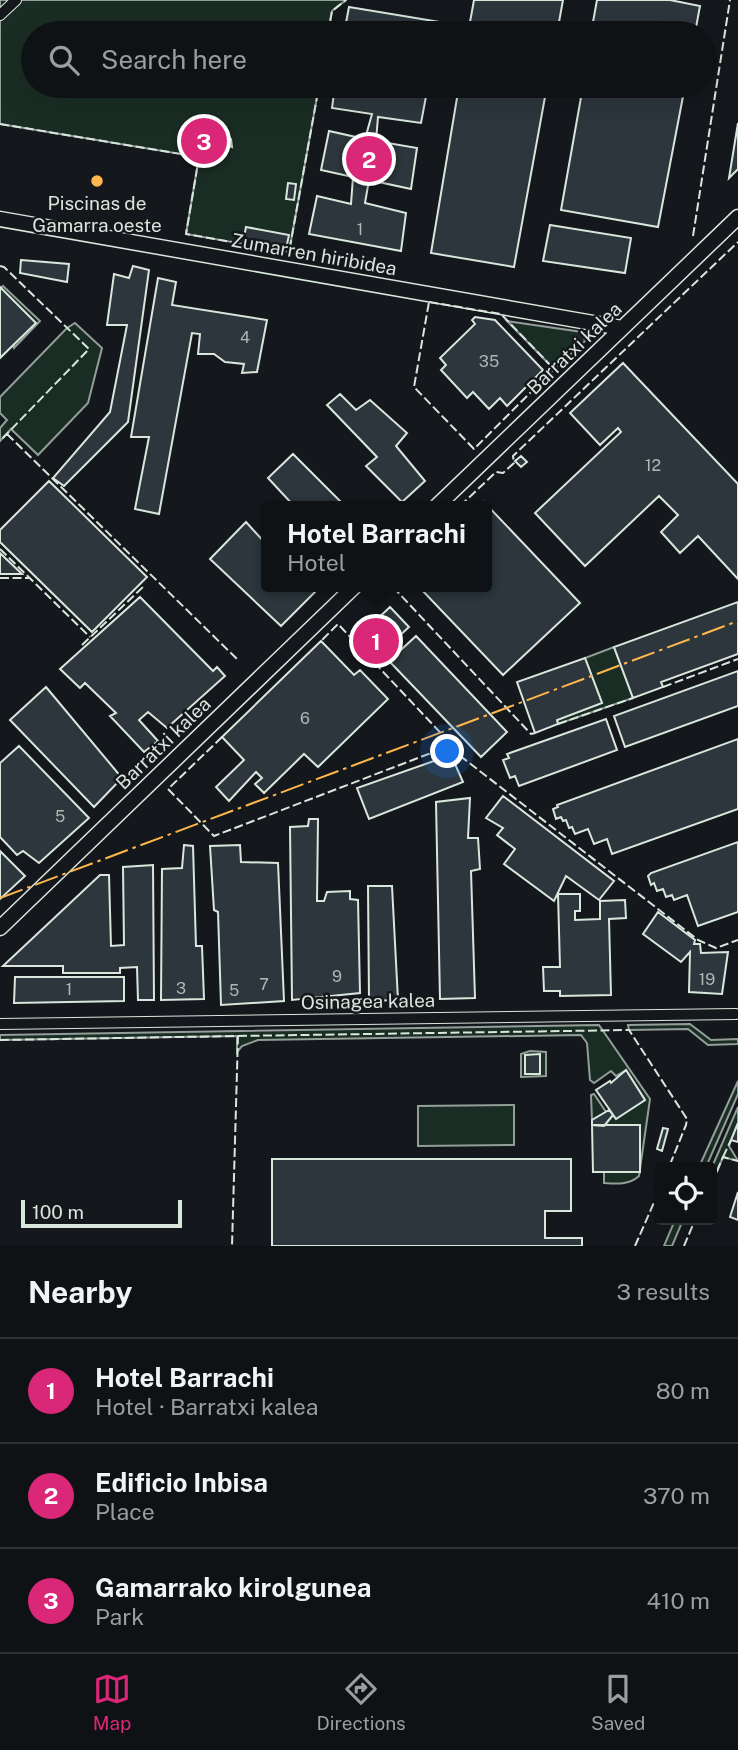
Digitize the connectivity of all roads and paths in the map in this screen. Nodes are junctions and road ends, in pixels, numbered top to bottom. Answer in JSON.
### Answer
{"nodes":[{"id":1,"x":16,"y":0,"type":"edge"},
{"id":2,"x":0,"y":15,"type":"edge"},
{"id":3,"x":738,"y":217,"type":"edge"},
{"id":4,"x":0,"y":219,"type":"edge"},
{"id":5,"x":622,"y":328,"type":"junction"},
{"id":6,"x":442,"y":501,"type":"edge"},
{"id":7,"x":349,"y":592,"type":"edge"},
{"id":8,"x":0,"y":928,"type":"edge"},
{"id":9,"x":736,"y":1014,"type":"dead end"},
{"id":10,"x":0,"y":1024,"type":"edge"}],
"edges":[{"from":1,"to":2,"type":"street"},
{"from":3,"to":5,"type":"street","name":"Barratxi kalea"},
{"from":4,"to":5,"type":"street","name":"Zumarren hiribidea"},
{"from":5,"to":6,"type":"street","name":"Barratxi kalea"},
{"from":7,"to":8,"type":"street","name":"Barratxi kalea"},
{"from":9,"to":10,"type":"street","name":"Osinagea kalea"}]}
